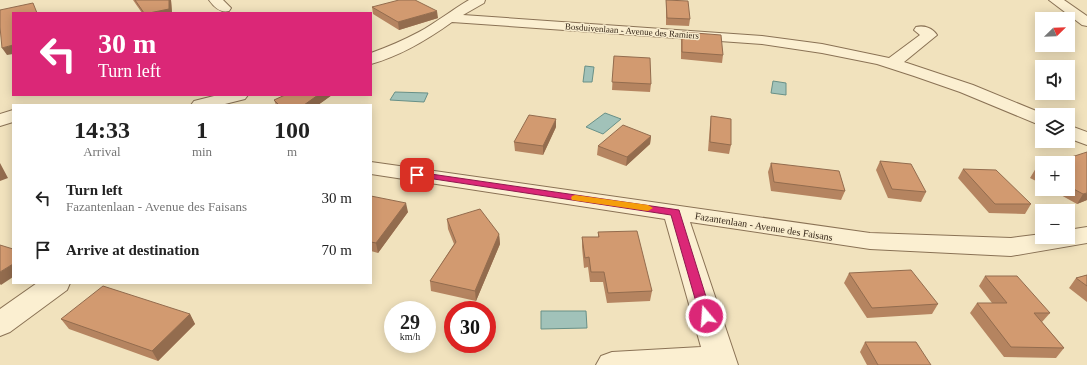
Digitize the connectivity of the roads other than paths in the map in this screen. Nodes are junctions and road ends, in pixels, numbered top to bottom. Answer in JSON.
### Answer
{"nodes":[{"id":1,"x":479,"y":0,"type":"edge"},
{"id":2,"x":1055,"y":0,"type":"edge"},
{"id":3,"x":449,"y":18,"type":"junction"},
{"id":4,"x":1087,"y":22,"type":"edge"},
{"id":5,"x":921,"y":30,"type":"dead end"},
{"id":6,"x":372,"y":59,"type":"edge"},
{"id":7,"x":892,"y":63,"type":"junction"},
{"id":8,"x":234,"y":96,"type":"edge"},
{"id":9,"x":0,"y":104,"type":"edge"},
{"id":10,"x":204,"y":104,"type":"edge"},
{"id":11,"x":12,"y":107,"type":"edge"},
{"id":12,"x":12,"y":116,"type":"edge"},
{"id":13,"x":1035,"y":117,"type":"edge"},
{"id":14,"x":0,"y":120,"type":"edge"},
{"id":15,"x":1075,"y":134,"type":"edge"},
{"id":16,"x":1087,"y":139,"type":"edge"},
{"id":17,"x":372,"y":168,"type":"edge"},
{"id":18,"x":675,"y":212,"type":"junction"},
{"id":19,"x":1087,"y":235,"type":"edge"},
{"id":20,"x":56,"y":284,"type":"edge"},
{"id":21,"x":0,"y":324,"type":"edge"},
{"id":22,"x":721,"y":362,"type":"edge"},
{"id":23,"x":612,"y":365,"type":"edge"}],
"edges":[{"from":1,"to":3,"type":"street"},
{"from":2,"to":4,"type":"street"},
{"from":3,"to":6,"type":"street"},
{"from":3,"to":7,"type":"street","name":"Bosduivenlaan - Avenue des Ramiers"},
{"from":5,"to":7,"type":"street"},
{"from":7,"to":13,"type":"street","name":"Bosduivenlaan - Avenue des Ramiers"},
{"from":8,"to":10,"type":"street"},
{"from":9,"to":11,"type":"street"},
{"from":12,"to":14,"type":"street"},
{"from":15,"to":16,"type":"street"},
{"from":17,"to":18,"type":"street","name":"Fazantenlaan - Avenue des Faisans"},
{"from":18,"to":19,"type":"street","name":"Fazantenlaan - Avenue des Faisans"},
{"from":18,"to":22,"type":"street"},
{"from":20,"to":21,"type":"street"},
{"from":22,"to":23,"type":"street"}]}
